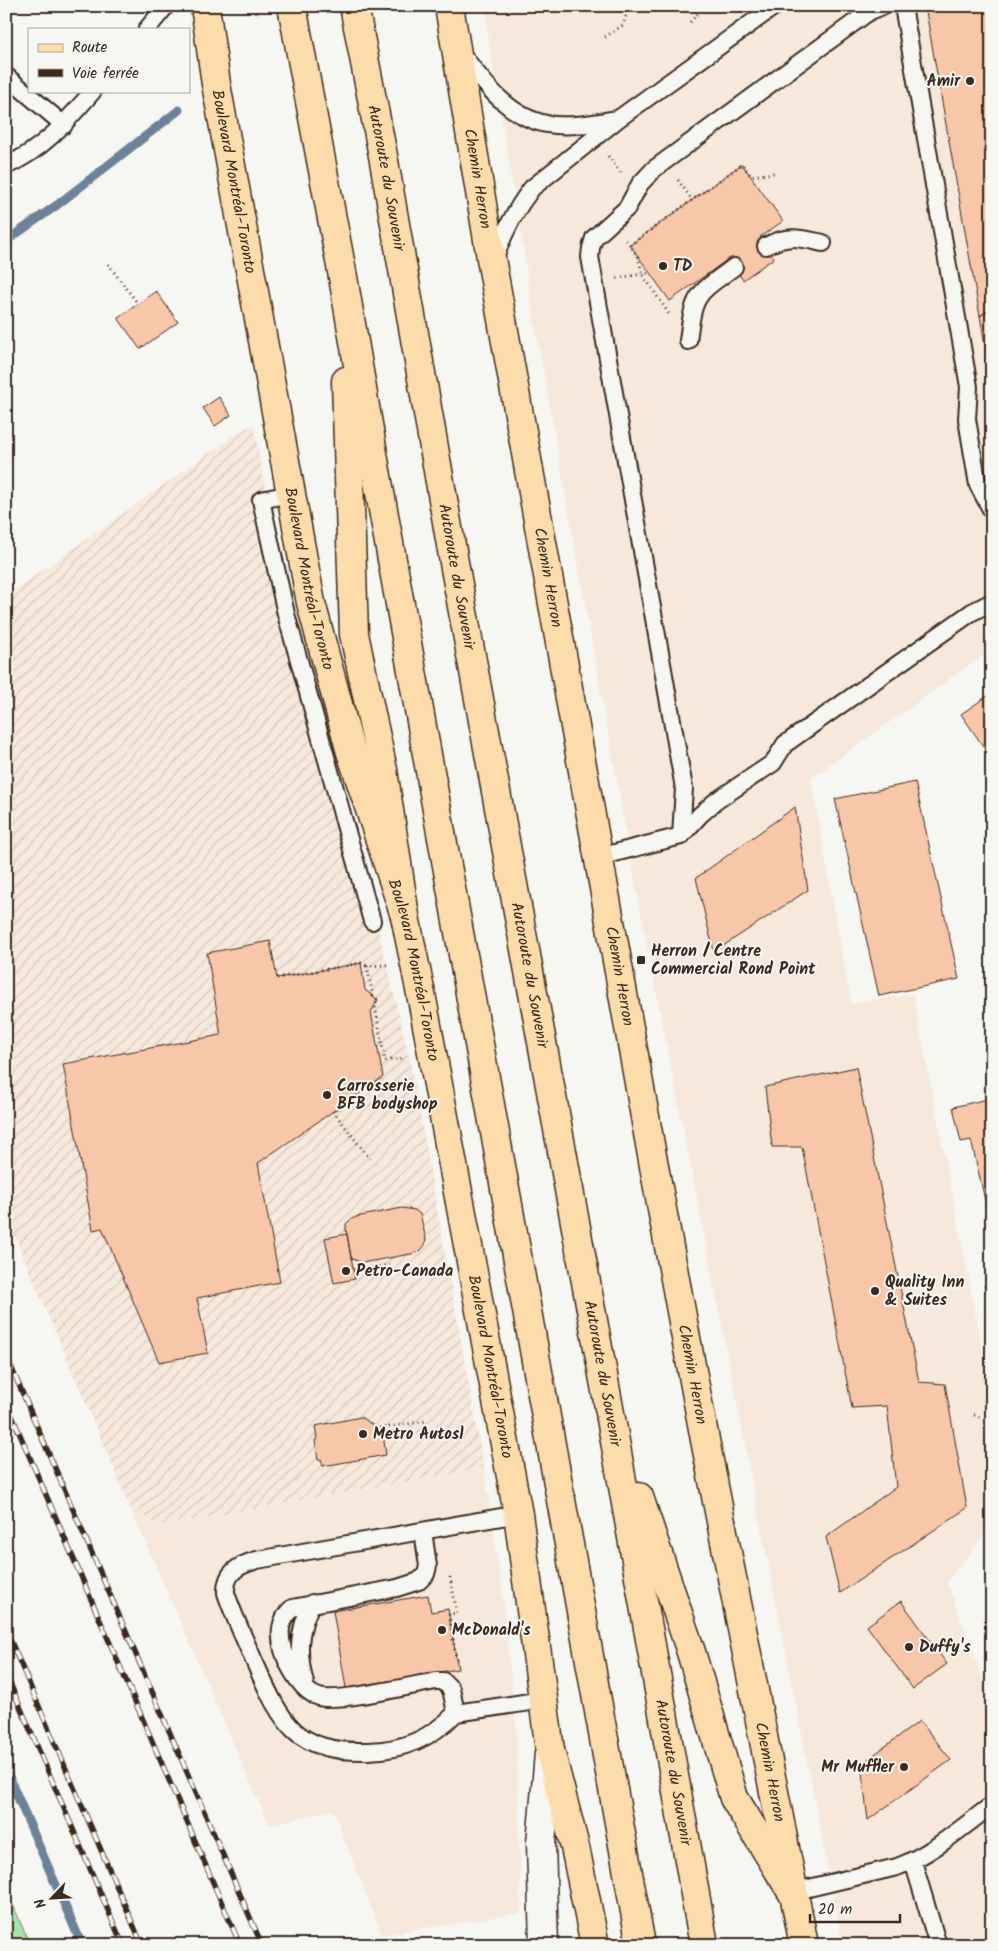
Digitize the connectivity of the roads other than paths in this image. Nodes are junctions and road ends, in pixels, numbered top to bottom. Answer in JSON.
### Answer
{"nodes":[{"id":1,"x":166,"y":6,"type":"edge"},
{"id":2,"x":205,"y":6,"type":"edge"},
{"id":3,"x":292,"y":6,"type":"edge"},
{"id":4,"x":354,"y":6,"type":"edge"},
{"id":5,"x":449,"y":6,"type":"edge"},
{"id":6,"x":775,"y":6,"type":"edge"},
{"id":7,"x":883,"y":6,"type":"edge"},
{"id":8,"x":903,"y":6,"type":"edge"},
{"id":9,"x":149,"y":28,"type":"edge"},
{"id":10,"x":456,"y":48,"type":"junction"},
{"id":11,"x":6,"y":76,"type":"edge"},
{"id":12,"x":92,"y":92,"type":"edge"},
{"id":13,"x":618,"y":119,"type":"junction"},
{"id":14,"x":64,"y":125,"type":"junction"},
{"id":15,"x":6,"y":166,"type":"edge"},
{"id":16,"x":823,"y":243,"type":"dead end"},
{"id":17,"x":766,"y":246,"type":"dead end"},
{"id":18,"x":492,"y":264,"type":"junction"},
{"id":19,"x":734,"y":267,"type":"dead end"},
{"id":20,"x":343,"y":277,"type":"junction"},
{"id":21,"x":688,"y":341,"type":"dead end"},
{"id":22,"x":290,"y":494,"type":"junction"},
{"id":23,"x":992,"y":511,"type":"edge"},
{"id":24,"x":992,"y":602,"type":"edge"},
{"id":25,"x":681,"y":836,"type":"junction"},
{"id":26,"x":598,"y":857,"type":"junction"},
{"id":27,"x":405,"y":916,"type":"junction"},
{"id":28,"x":372,"y":921,"type":"dead end"},
{"id":29,"x":610,"y":1414,"type":"junction"},
{"id":30,"x":518,"y":1514,"type":"junction"},
{"id":31,"x":423,"y":1530,"type":"junction"},
{"id":32,"x":543,"y":1700,"type":"junction"},
{"id":33,"x":456,"y":1713,"type":"junction"},
{"id":34,"x":550,"y":1750,"type":"junction"},
{"id":35,"x":992,"y":1805,"type":"edge"},
{"id":36,"x":913,"y":1861,"type":"junction"},
{"id":37,"x":792,"y":1892,"type":"junction"},
{"id":38,"x":544,"y":1945,"type":"edge"},
{"id":39,"x":595,"y":1945,"type":"edge"},
{"id":40,"x":641,"y":1945,"type":"edge"},
{"id":41,"x":704,"y":1945,"type":"edge"},
{"id":42,"x":804,"y":1945,"type":"edge"},
{"id":43,"x":938,"y":1945,"type":"edge"}],
"edges":[{"from":1,"to":9,"type":"lane"},
{"from":2,"to":22,"type":"main road","name":"Boulevard Montréal-Toronto"},
{"from":3,"to":20,"type":"main road"},
{"from":4,"to":29,"type":"main road","name":"Autoroute du Souvenir"},
{"from":5,"to":10,"type":"main road","name":"Chemin Herron"},
{"from":6,"to":13,"type":"lane"},
{"from":7,"to":25,"type":"lane"},
{"from":8,"to":23,"type":"lane"},
{"from":10,"to":13,"type":"lane"},
{"from":10,"to":18,"type":"main road","name":"Chemin Herron"},
{"from":11,"to":14,"type":"lane"},
{"from":12,"to":14,"type":"lane"},
{"from":13,"to":18,"type":"lane"},
{"from":14,"to":15,"type":"lane"},
{"from":16,"to":17,"type":"lane"},
{"from":18,"to":26,"type":"main road","name":"Chemin Herron"},
{"from":19,"to":21,"type":"lane"},
{"from":20,"to":27,"type":"main road"},
{"from":20,"to":40,"type":"main road"},
{"from":22,"to":27,"type":"main road","name":"Boulevard Montréal-Toronto"},
{"from":22,"to":28,"type":"lane"},
{"from":24,"to":25,"type":"lane"},
{"from":25,"to":26,"type":"lane"},
{"from":26,"to":37,"type":"main road","name":"Chemin Herron"},
{"from":27,"to":30,"type":"main road","name":"Boulevard Montréal-Toronto"},
{"from":29,"to":37,"type":"main road"},
{"from":29,"to":41,"type":"main road","name":"Autoroute du Souvenir"},
{"from":30,"to":31,"type":"lane"},
{"from":30,"to":32,"type":"main road","name":"Boulevard Montréal-Toronto"},
{"from":31,"to":33,"type":"lane"},
{"from":31,"to":33,"type":"lane"},
{"from":32,"to":33,"type":"lane"},
{"from":32,"to":34,"type":"main road","name":"Boulevard Montréal-Toronto"},
{"from":34,"to":38,"type":"main road","name":"Boulevard Montréal-Toronto"},
{"from":34,"to":39,"type":"main road"},
{"from":35,"to":36,"type":"lane"},
{"from":36,"to":37,"type":"lane"},
{"from":36,"to":43,"type":"lane"},
{"from":37,"to":42,"type":"main road","name":"Chemin Herron"}]}
